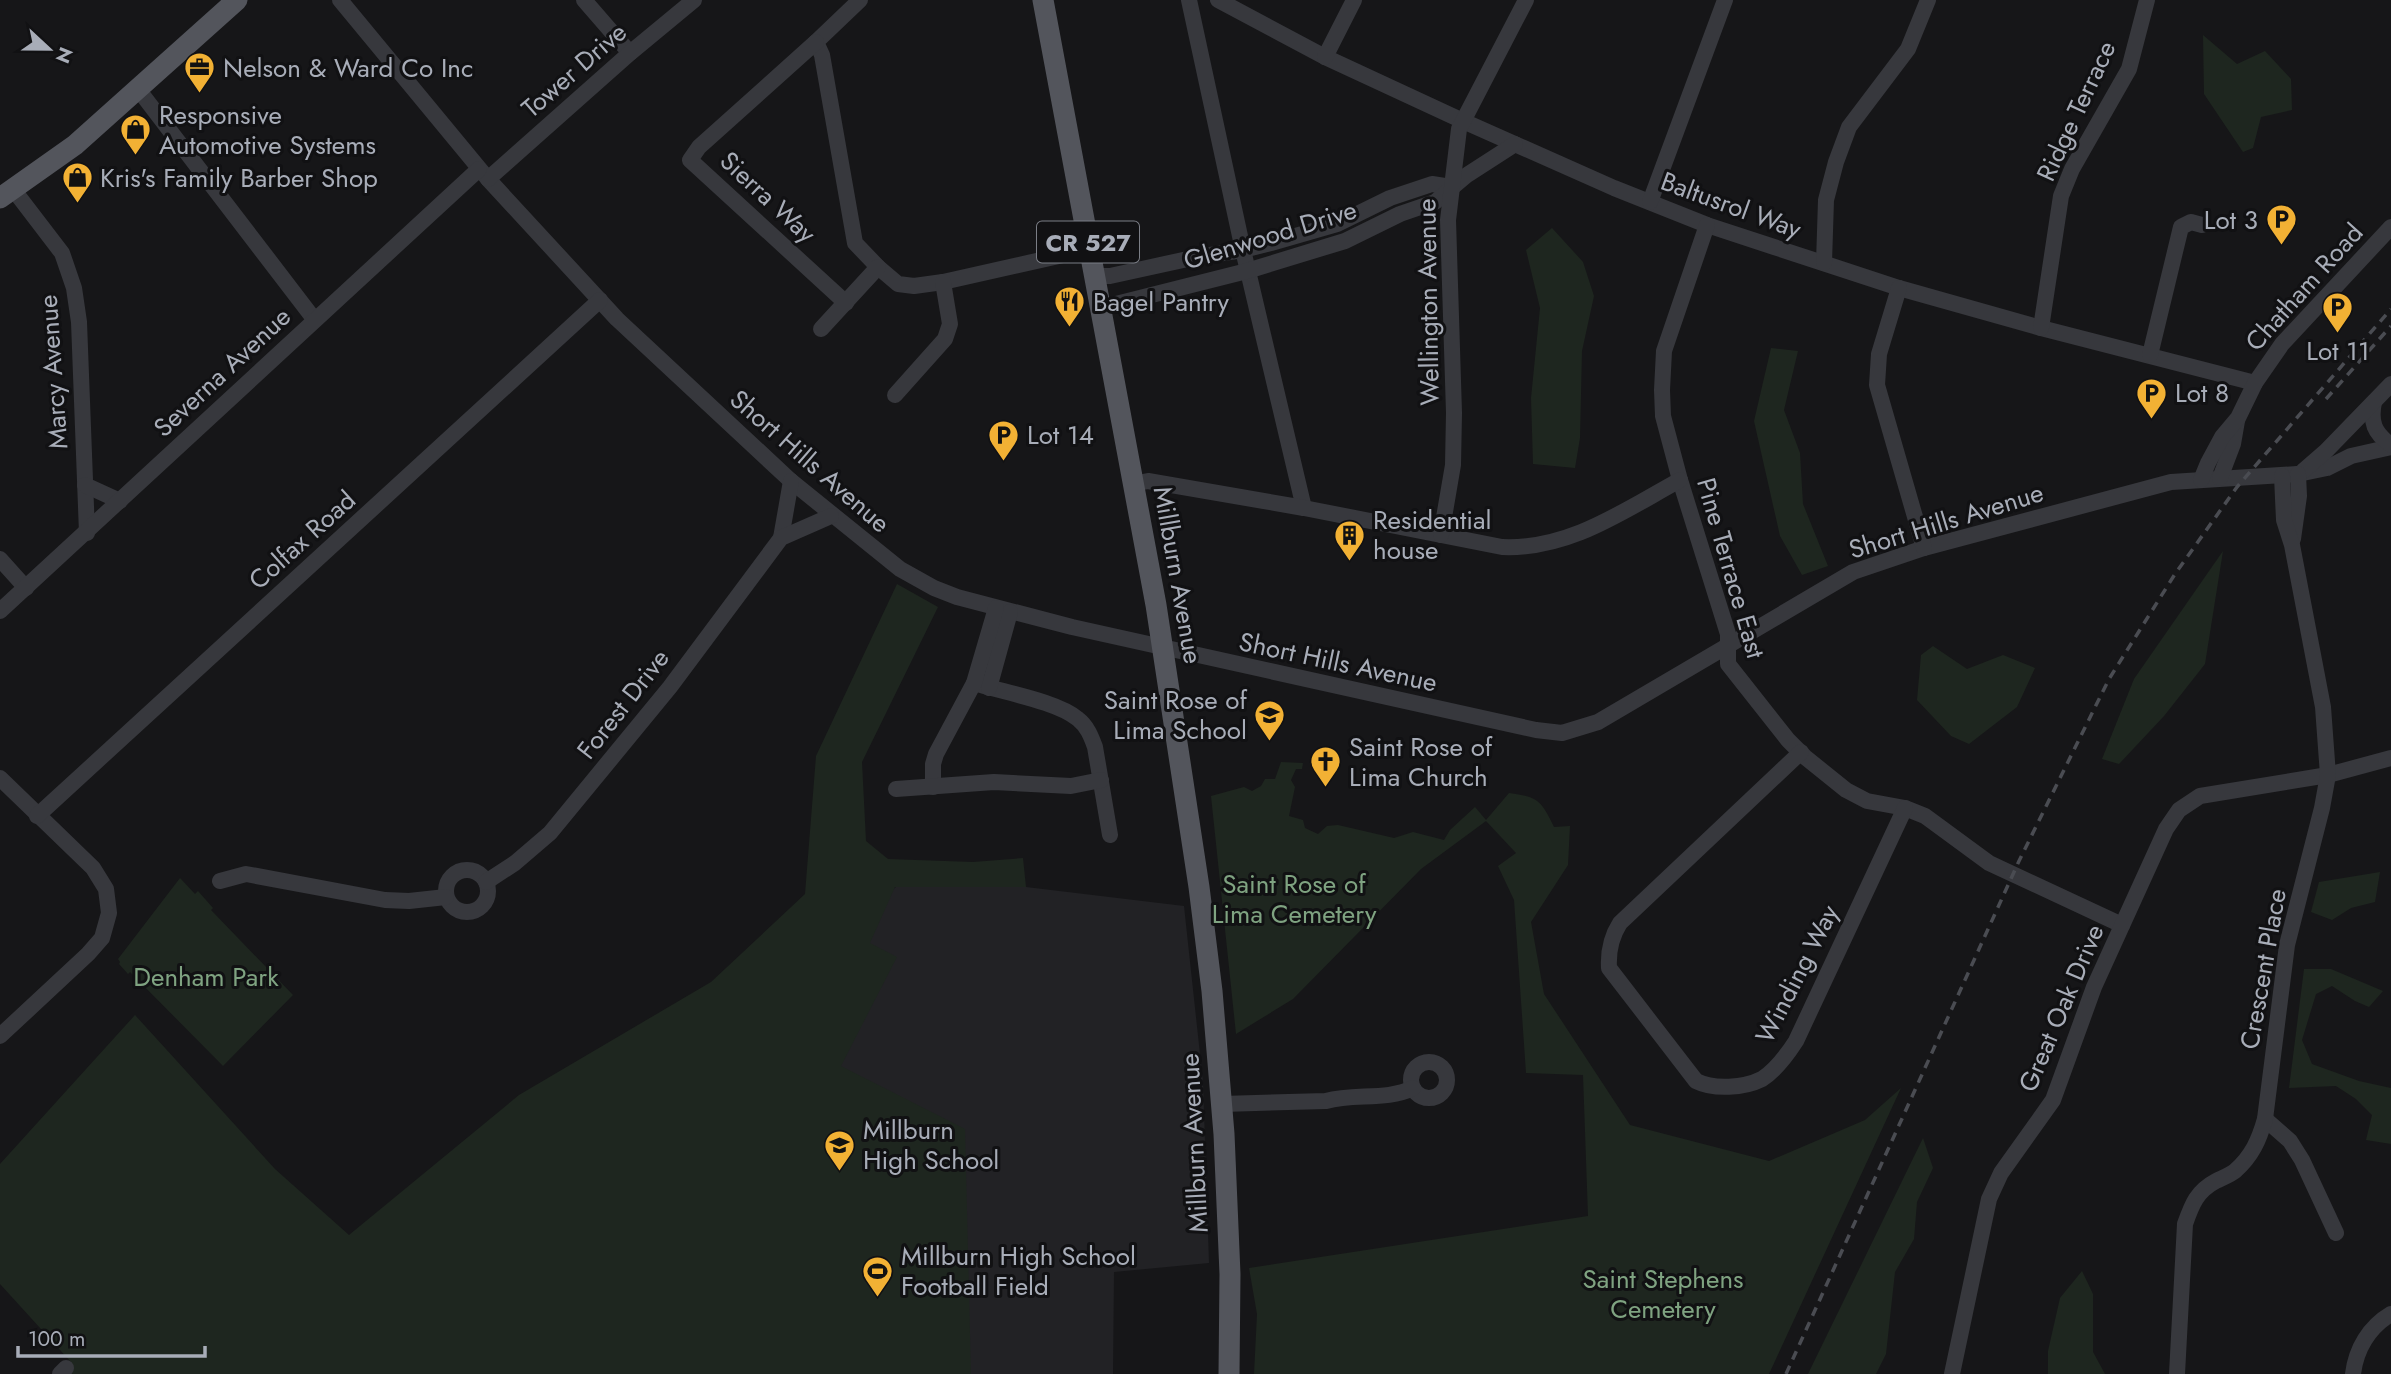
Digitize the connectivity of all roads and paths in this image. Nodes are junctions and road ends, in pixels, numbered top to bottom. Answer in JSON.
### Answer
{"nodes":[{"id":1,"x":237,"y":0,"type":"edge"},
{"id":2,"x":341,"y":0,"type":"edge"},
{"id":3,"x":584,"y":0,"type":"edge"},
{"id":4,"x":694,"y":0,"type":"edge"},
{"id":5,"x":860,"y":0,"type":"edge"},
{"id":6,"x":1043,"y":0,"type":"edge"},
{"id":7,"x":1189,"y":0,"type":"edge"},
{"id":8,"x":1218,"y":0,"type":"edge"},
{"id":9,"x":1354,"y":0,"type":"edge"},
{"id":10,"x":1526,"y":0,"type":"edge"},
{"id":11,"x":1726,"y":0,"type":"edge"},
{"id":12,"x":1928,"y":0,"type":"edge"},
{"id":13,"x":2147,"y":0,"type":"edge"},
{"id":14,"x":816,"y":42,"type":"junction"},
{"id":15,"x":630,"y":53,"type":"junction"},
{"id":16,"x":1325,"y":57,"type":"junction"},
{"id":17,"x":138,"y":89,"type":"junction"},
{"id":18,"x":1463,"y":121,"type":"junction"},
{"id":19,"x":1514,"y":144,"type":"junction"},
{"id":20,"x":484,"y":174,"type":"junction"},
{"id":21,"x":1451,"y":187,"type":"junction"},
{"id":22,"x":6,"y":193,"type":"edge"},
{"id":23,"x":1650,"y":202,"type":"junction"},
{"id":24,"x":1707,"y":225,"type":"junction"},
{"id":25,"x":2202,"y":225,"type":"dead end"},
{"id":26,"x":2391,"y":227,"type":"edge"},
{"id":27,"x":1090,"y":249,"type":"junction"},
{"id":28,"x":1242,"y":250,"type":"junction"},
{"id":29,"x":1824,"y":263,"type":"junction"},
{"id":30,"x":878,"y":267,"type":"junction"},
{"id":31,"x":1247,"y":271,"type":"junction"},
{"id":32,"x":1094,"y":276,"type":"junction"},
{"id":33,"x":943,"y":282,"type":"junction"},
{"id":34,"x":1899,"y":288,"type":"junction"},
{"id":35,"x":600,"y":300,"type":"junction"},
{"id":36,"x":846,"y":303,"type":"junction"},
{"id":37,"x":1100,"y":308,"type":"junction"},
{"id":38,"x":314,"y":319,"type":"junction"},
{"id":39,"x":2041,"y":328,"type":"junction"},
{"id":40,"x":821,"y":329,"type":"dead end"},
{"id":41,"x":2150,"y":355,"type":"junction"},
{"id":42,"x":2255,"y":383,"type":"junction"},
{"id":43,"x":2391,"y":384,"type":"edge"},
{"id":44,"x":895,"y":396,"type":"dead end"},
{"id":45,"x":2374,"y":402,"type":"junction"},
{"id":46,"x":2238,"y":418,"type":"junction"},
{"id":47,"x":2391,"y":446,"type":"edge"},
{"id":48,"x":2290,"y":475,"type":"junction"},
{"id":49,"x":2220,"y":478,"type":"junction"},
{"id":50,"x":1680,"y":480,"type":"junction"},
{"id":51,"x":2201,"y":480,"type":"junction"},
{"id":52,"x":791,"y":481,"type":"junction"},
{"id":53,"x":1133,"y":484,"type":"junction"},
{"id":54,"x":85,"y":485,"type":"junction"},
{"id":55,"x":120,"y":501,"type":"junction"},
{"id":56,"x":1304,"y":508,"type":"junction"},
{"id":57,"x":831,"y":516,"type":"junction"},
{"id":58,"x":87,"y":533,"type":"junction"},
{"id":59,"x":1441,"y":535,"type":"junction"},
{"id":60,"x":781,"y":538,"type":"junction"},
{"id":61,"x":1924,"y":548,"type":"junction"},
{"id":62,"x":0,"y":559,"type":"edge"},
{"id":63,"x":26,"y":588,"type":"junction"},
{"id":64,"x":1003,"y":610,"type":"junction"},
{"id":65,"x":0,"y":611,"type":"edge"},
{"id":66,"x":1727,"y":647,"type":"junction"},
{"id":67,"x":1163,"y":648,"type":"junction"},
{"id":68,"x":981,"y":686,"type":"junction"},
{"id":69,"x":1801,"y":752,"type":"junction"},
{"id":70,"x":2391,"y":758,"type":"edge"},
{"id":71,"x":2328,"y":775,"type":"junction"},
{"id":72,"x":0,"y":778,"type":"edge"},
{"id":73,"x":1101,"y":780,"type":"junction"},
{"id":74,"x":933,"y":787,"type":"junction"},
{"id":75,"x":895,"y":789,"type":"dead end"},
{"id":76,"x":1905,"y":808,"type":"junction"},
{"id":77,"x":37,"y":816,"type":"junction"},
{"id":78,"x":1111,"y":835,"type":"dead end"},
{"id":79,"x":220,"y":881,"type":"dead end"},
{"id":80,"x":486,"y":882,"type":"junction"},
{"id":81,"x":446,"y":897,"type":"junction"},
{"id":82,"x":2122,"y":925,"type":"junction"},
{"id":83,"x":0,"y":1036,"type":"edge"},
{"id":84,"x":1413,"y":1088,"type":"dead end"},
{"id":85,"x":1222,"y":1104,"type":"junction"},
{"id":86,"x":2265,"y":1119,"type":"junction"},
{"id":87,"x":2336,"y":1233,"type":"dead end"},
{"id":88,"x":2391,"y":1314,"type":"edge"},
{"id":89,"x":1229,"y":1374,"type":"edge"},
{"id":90,"x":1952,"y":1374,"type":"edge"},
{"id":91,"x":2177,"y":1374,"type":"edge"},
{"id":92,"x":2353,"y":1374,"type":"edge"}],
"edges":[{"from":1,"to":17,"type":"main road"},
{"from":2,"to":20,"type":"street","name":"Short Hills Avenue"},
{"from":3,"to":15,"type":"street"},
{"from":4,"to":15,"type":"street","name":"Tower Drive"},
{"from":5,"to":14,"type":"street"},
{"from":6,"to":27,"type":"main road","name":"Millburn Avenue","number":"CR 527"},
{"from":7,"to":28,"type":"street"},
{"from":8,"to":16,"type":"street","name":"Baltusrol Way"},
{"from":9,"to":16,"type":"street"},
{"from":10,"to":18,"type":"street","name":"Wellington Avenue"},
{"from":11,"to":23,"type":"street"},
{"from":12,"to":29,"type":"street"},
{"from":13,"to":39,"type":"street","name":"Ridge Terrace"},
{"from":14,"to":30,"type":"street"},
{"from":14,"to":36,"type":"street","name":"Sierra Way"},
{"from":15,"to":20,"type":"street","name":"Tower Drive"},
{"from":16,"to":18,"type":"street","name":"Baltusrol Way"},
{"from":17,"to":22,"type":"main road"},
{"from":17,"to":38,"type":"street"},
{"from":18,"to":19,"type":"street","name":"Baltusrol Way"},
{"from":18,"to":21,"type":"street","name":"Wellington Avenue"},
{"from":19,"to":21,"type":"street"},
{"from":19,"to":23,"type":"street","name":"Baltusrol Way"},
{"from":20,"to":35,"type":"street","name":"Short Hills Avenue"},
{"from":20,"to":38,"type":"street","name":"Severna Avenue"},
{"from":21,"to":28,"type":"street","name":"Glenwood Drive"},
{"from":21,"to":31,"type":"street","name":"Glenwood Drive"},
{"from":21,"to":59,"type":"street","name":"Wellington Avenue"},
{"from":22,"to":54,"type":"street","name":"Marcy Avenue"},
{"from":23,"to":24,"type":"street","name":"Baltusrol Way"},
{"from":24,"to":29,"type":"street","name":"Baltusrol Way"},
{"from":24,"to":50,"type":"street","name":"Pine Terrace East"},
{"from":25,"to":41,"type":"street"},
{"from":26,"to":42,"type":"street","name":"Chatham Road"},
{"from":27,"to":32,"type":"main road","name":"Millburn Avenue","number":"CR 527"},
{"from":27,"to":33,"type":"street"},
{"from":28,"to":31,"type":"street"},
{"from":28,"to":32,"type":"street","name":"Glenwood Drive"},
{"from":29,"to":34,"type":"street","name":"Baltusrol Way"},
{"from":30,"to":33,"type":"street"},
{"from":30,"to":36,"type":"street"},
{"from":31,"to":37,"type":"street","name":"Glenwood Drive"},
{"from":31,"to":56,"type":"street"},
{"from":32,"to":37,"type":"main road","name":"Millburn Avenue","number":"CR 527"},
{"from":33,"to":44,"type":"street"},
{"from":34,"to":39,"type":"street","name":"Baltusrol Way"},
{"from":34,"to":61,"type":"street"},
{"from":35,"to":52,"type":"street","name":"Short Hills Avenue"},
{"from":35,"to":77,"type":"street","name":"Colfax Road"},
{"from":36,"to":40,"type":"street"},
{"from":37,"to":53,"type":"main road","name":"Millburn Avenue","number":"CR 527"},
{"from":38,"to":55,"type":"street","name":"Severna Avenue"},
{"from":39,"to":41,"type":"street","name":"Baltusrol Way"},
{"from":41,"to":42,"type":"street","name":"Baltusrol Way"},
{"from":42,"to":46,"type":"street","name":"Chatham Road"},
{"from":43,"to":45,"type":"street"},
{"from":45,"to":47,"type":"street"},
{"from":45,"to":48,"type":"street"},
{"from":46,"to":49,"type":"street","name":"Chatham Road"},
{"from":46,"to":51,"type":"street","name":"Chatham Road"},
{"from":47,"to":48,"type":"street","name":"Short Hills Avenue"},
{"from":48,"to":49,"type":"street","name":"Short Hills Avenue"},
{"from":48,"to":71,"type":"street","name":"Crescent Place"},
{"from":49,"to":51,"type":"street","name":"Short Hills Avenue"},
{"from":50,"to":59,"type":"street"},
{"from":50,"to":66,"type":"street","name":"Pine Terrace East"},
{"from":51,"to":61,"type":"street","name":"Short Hills Avenue"},
{"from":52,"to":57,"type":"street","name":"Short Hills Avenue"},
{"from":52,"to":60,"type":"street","name":"Forest Drive"},
{"from":53,"to":56,"type":"street"},
{"from":53,"to":67,"type":"main road","name":"Millburn Avenue","number":"CR 527"},
{"from":54,"to":55,"type":"street","name":"Marcy Avenue"},
{"from":54,"to":58,"type":"street","name":"Marcy Avenue"},
{"from":55,"to":58,"type":"street","name":"Severna Avenue"},
{"from":56,"to":59,"type":"street"},
{"from":57,"to":60,"type":"street","name":"Forest Drive"},
{"from":57,"to":64,"type":"street","name":"Short Hills Avenue"},
{"from":58,"to":63,"type":"street","name":"Severna Avenue"},
{"from":60,"to":80,"type":"street","name":"Forest Drive"},
{"from":61,"to":66,"type":"street","name":"Short Hills Avenue"},
{"from":62,"to":63,"type":"street"},
{"from":63,"to":65,"type":"street","name":"Severna Avenue"},
{"from":64,"to":67,"type":"street","name":"Short Hills Avenue"},
{"from":64,"to":68,"type":"street"},
{"from":66,"to":67,"type":"street","name":"Short Hills Avenue"},
{"from":66,"to":69,"type":"street","name":"Pine Terrace East"},
{"from":67,"to":85,"type":"main road","name":"Millburn Avenue","number":"CR 527"},
{"from":68,"to":73,"type":"street"},
{"from":68,"to":74,"type":"street"},
{"from":69,"to":76,"type":"street","name":"Pine Terrace East"},
{"from":69,"to":76,"type":"street","name":"Winding Way"},
{"from":70,"to":71,"type":"street","name":"Great Oak Drive"},
{"from":71,"to":82,"type":"street","name":"Great Oak Drive"},
{"from":71,"to":86,"type":"street","name":"Crescent Place"},
{"from":72,"to":77,"type":"street"},
{"from":73,"to":74,"type":"street"},
{"from":73,"to":78,"type":"street"},
{"from":74,"to":75,"type":"street"},
{"from":76,"to":82,"type":"street","name":"Pine Terrace East"},
{"from":77,"to":83,"type":"street"},
{"from":79,"to":81,"type":"street"},
{"from":80,"to":81,"type":"street"},
{"from":80,"to":81,"type":"street"},
{"from":82,"to":90,"type":"street","name":"Great Oak Drive"},
{"from":84,"to":85,"type":"street"},
{"from":85,"to":89,"type":"main road","name":"Millburn Avenue","number":"CR 527"},
{"from":86,"to":87,"type":"street"},
{"from":86,"to":91,"type":"street","name":"Crescent Place"},
{"from":88,"to":92,"type":"street"}]}
